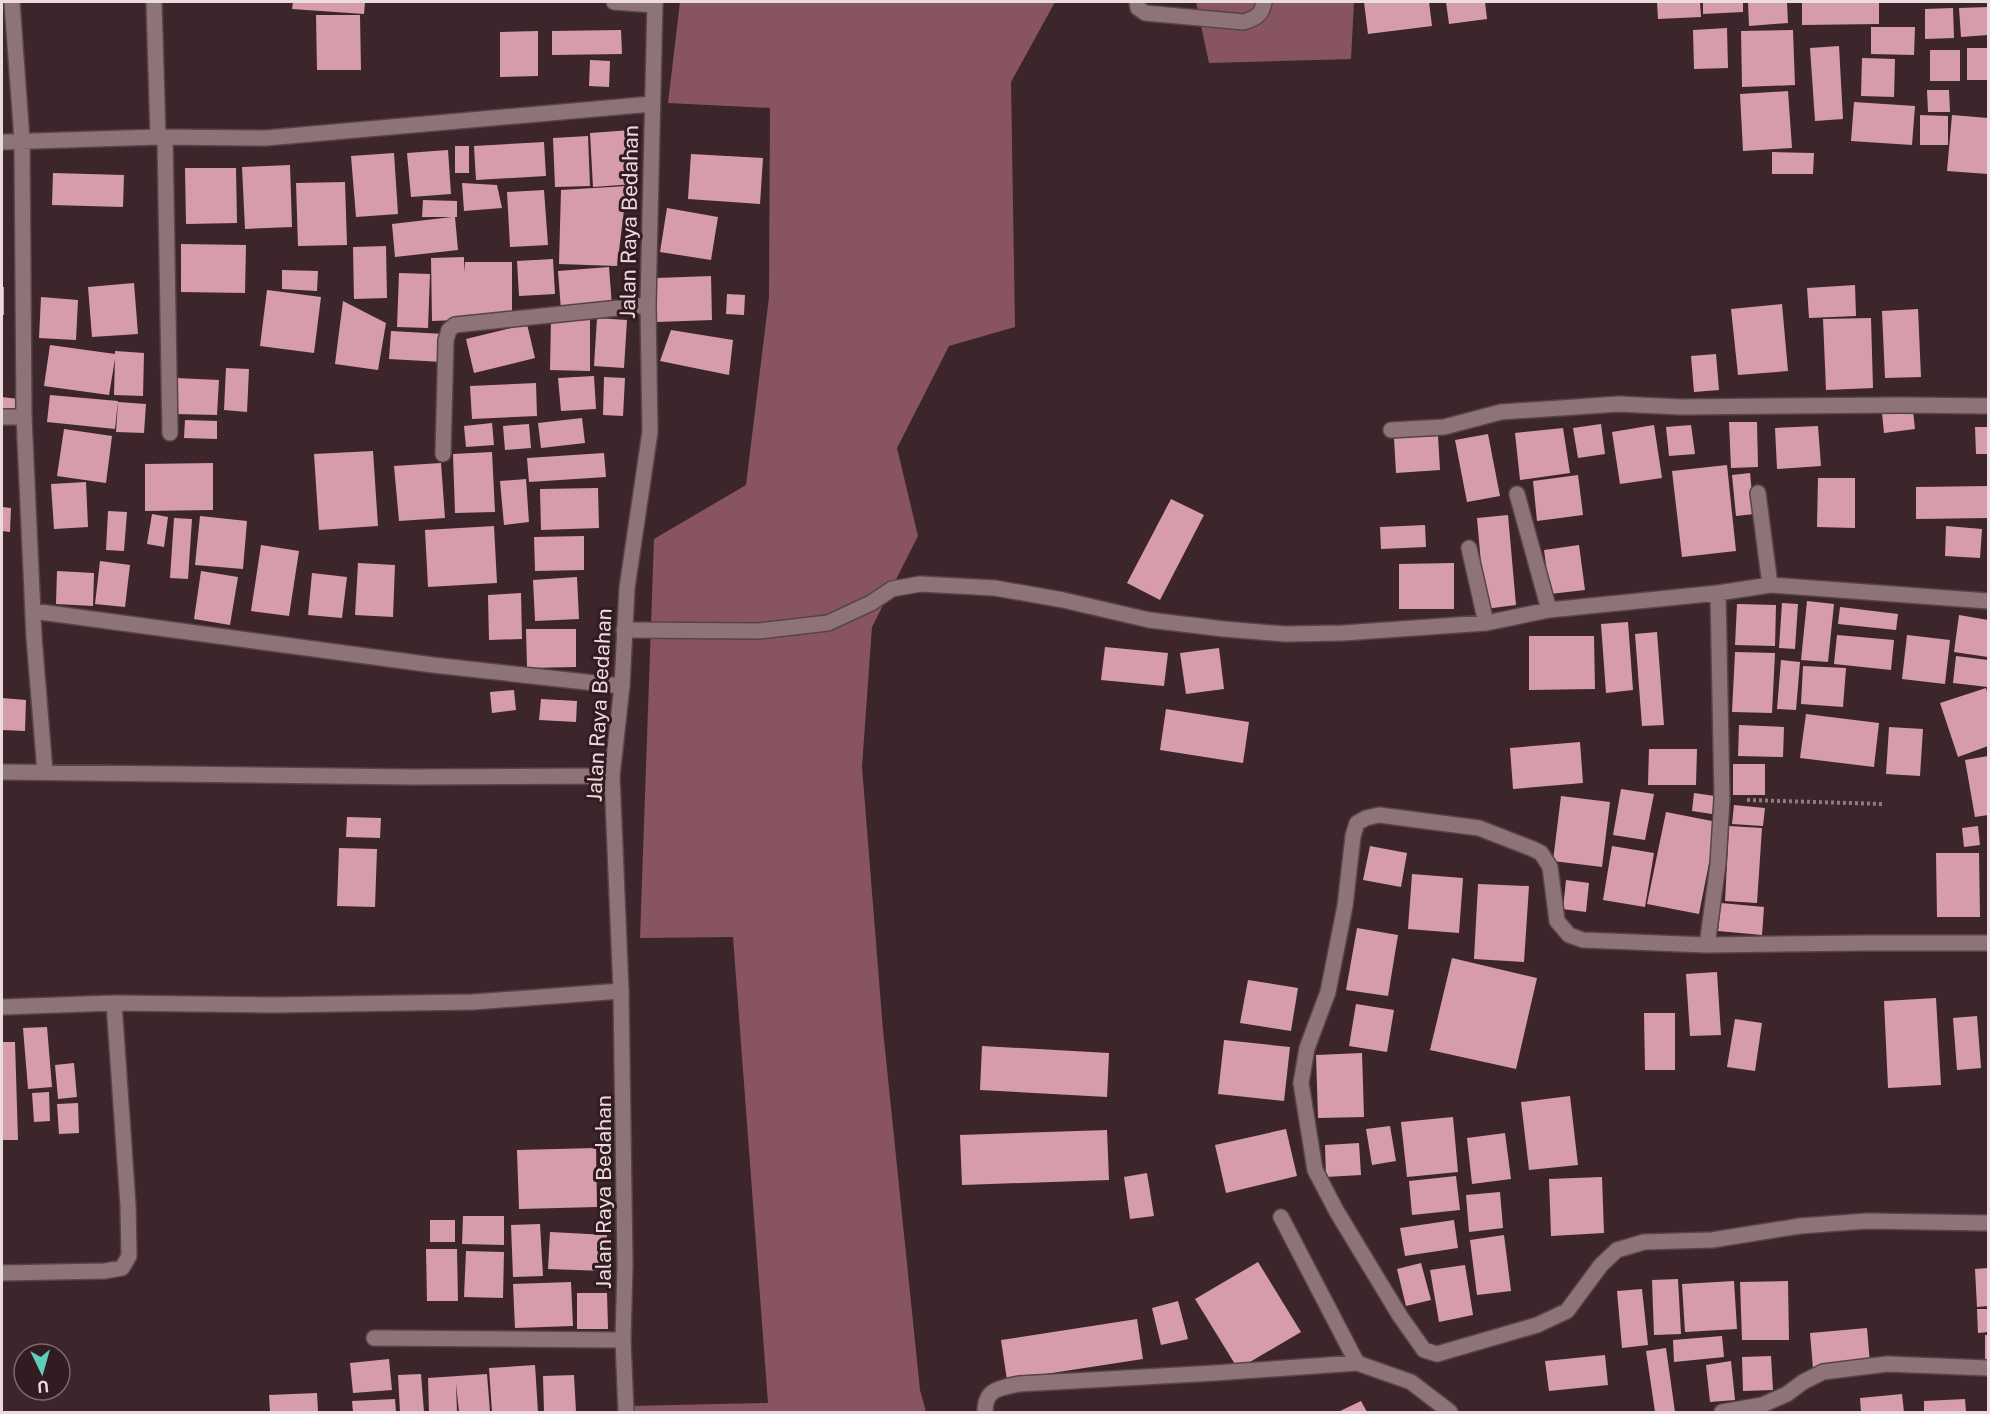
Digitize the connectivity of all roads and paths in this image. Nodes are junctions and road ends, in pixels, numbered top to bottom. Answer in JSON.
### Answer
{"nodes":[{"id":1,"x":12,"y":2,"type":"edge"},
{"id":2,"x":154,"y":2,"type":"edge"},
{"id":3,"x":614,"y":2,"type":"edge"},
{"id":4,"x":1137,"y":2,"type":"edge"},
{"id":5,"x":1264,"y":2,"type":"edge"},
{"id":6,"x":655,"y":3,"type":"edge"},
{"id":7,"x":652,"y":104,"type":"junction"},
{"id":8,"x":161,"y":137,"type":"junction"},
{"id":9,"x":22,"y":140,"type":"junction"},
{"id":10,"x":2,"y":142,"type":"edge"},
{"id":11,"x":648,"y":305,"type":"junction"},
{"id":12,"x":1989,"y":406,"type":"edge"},
{"id":13,"x":2,"y":417,"type":"edge"},
{"id":14,"x":24,"y":417,"type":"junction"},
{"id":15,"x":1391,"y":430,"type":"dead end"},
{"id":16,"x":170,"y":433,"type":"dead end"},
{"id":17,"x":443,"y":454,"type":"dead end"},
{"id":18,"x":1758,"y":493,"type":"dead end"},
{"id":19,"x":1517,"y":494,"type":"dead end"},
{"id":20,"x":1469,"y":548,"type":"dead end"},
{"id":21,"x":1770,"y":585,"type":"junction"},
{"id":22,"x":1718,"y":593,"type":"junction"},
{"id":23,"x":1989,"y":601,"type":"edge"},
{"id":24,"x":1550,"y":610,"type":"junction"},
{"id":25,"x":33,"y":611,"type":"junction"},
{"id":26,"x":1486,"y":623,"type":"junction"},
{"id":27,"x":624,"y":630,"type":"junction"},
{"id":28,"x":622,"y":686,"type":"junction"},
{"id":29,"x":2,"y":772,"type":"edge"},
{"id":30,"x":45,"y":772,"type":"junction"},
{"id":31,"x":612,"y":776,"type":"junction"},
{"id":32,"x":1722,"y":799,"type":"junction"},
{"id":33,"x":1883,"y":804,"type":"dead end"},
{"id":34,"x":1989,"y":943,"type":"edge"},
{"id":35,"x":1707,"y":945,"type":"junction"},
{"id":36,"x":621,"y":991,"type":"junction"},
{"id":37,"x":114,"y":1003,"type":"junction"},
{"id":38,"x":2,"y":1007,"type":"edge"},
{"id":39,"x":1281,"y":1216,"type":"dead end"},
{"id":40,"x":1989,"y":1223,"type":"edge"},
{"id":41,"x":2,"y":1273,"type":"edge"},
{"id":42,"x":374,"y":1338,"type":"dead end"},
{"id":43,"x":623,"y":1341,"type":"junction"},
{"id":44,"x":1357,"y":1363,"type":"junction"},
{"id":45,"x":1989,"y":1368,"type":"edge"},
{"id":46,"x":626,"y":1413,"type":"edge"},
{"id":47,"x":985,"y":1413,"type":"edge"},
{"id":48,"x":1450,"y":1413,"type":"edge"},
{"id":49,"x":1722,"y":1413,"type":"edge"}],
"edges":[{"from":1,"to":9,"type":"street"},
{"from":2,"to":8,"type":"street"},
{"from":3,"to":6,"type":"street"},
{"from":4,"to":5,"type":"street"},
{"from":6,"to":7,"type":"street","name":"Jalan Raya Bedahan"},
{"from":7,"to":8,"type":"street"},
{"from":7,"to":11,"type":"street","name":"Jalan Raya Bedahan"},
{"from":8,"to":9,"type":"street"},
{"from":8,"to":16,"type":"street"},
{"from":9,"to":10,"type":"street"},
{"from":9,"to":14,"type":"street"},
{"from":11,"to":17,"type":"street"},
{"from":11,"to":27,"type":"street","name":"Jalan Raya Bedahan"},
{"from":12,"to":15,"type":"street"},
{"from":13,"to":14,"type":"street"},
{"from":14,"to":25,"type":"street"},
{"from":18,"to":21,"type":"street"},
{"from":19,"to":24,"type":"street"},
{"from":20,"to":26,"type":"street"},
{"from":21,"to":22,"type":"street"},
{"from":21,"to":23,"type":"street"},
{"from":22,"to":24,"type":"street"},
{"from":22,"to":32,"type":"street"},
{"from":24,"to":26,"type":"street"},
{"from":25,"to":28,"type":"street"},
{"from":25,"to":30,"type":"street"},
{"from":26,"to":27,"type":"street"},
{"from":27,"to":28,"type":"street","name":"Jalan Raya Bedahan"},
{"from":28,"to":31,"type":"street","name":"Jalan Raya Bedahan"},
{"from":29,"to":30,"type":"street"},
{"from":30,"to":31,"type":"street"},
{"from":31,"to":36,"type":"street","name":"Jalan Raya Bedahan"},
{"from":32,"to":33,"type":"path"},
{"from":32,"to":35,"type":"street"},
{"from":34,"to":35,"type":"street"},
{"from":35,"to":40,"type":"street"},
{"from":36,"to":37,"type":"street"},
{"from":36,"to":43,"type":"street","name":"Jalan Raya Bedahan"},
{"from":37,"to":38,"type":"street"},
{"from":37,"to":41,"type":"street"},
{"from":39,"to":44,"type":"street"},
{"from":42,"to":43,"type":"street"},
{"from":43,"to":46,"type":"street","name":"Jalan Raya Bedahan"},
{"from":44,"to":47,"type":"street"},
{"from":44,"to":48,"type":"street"},
{"from":45,"to":49,"type":"street"}]}
